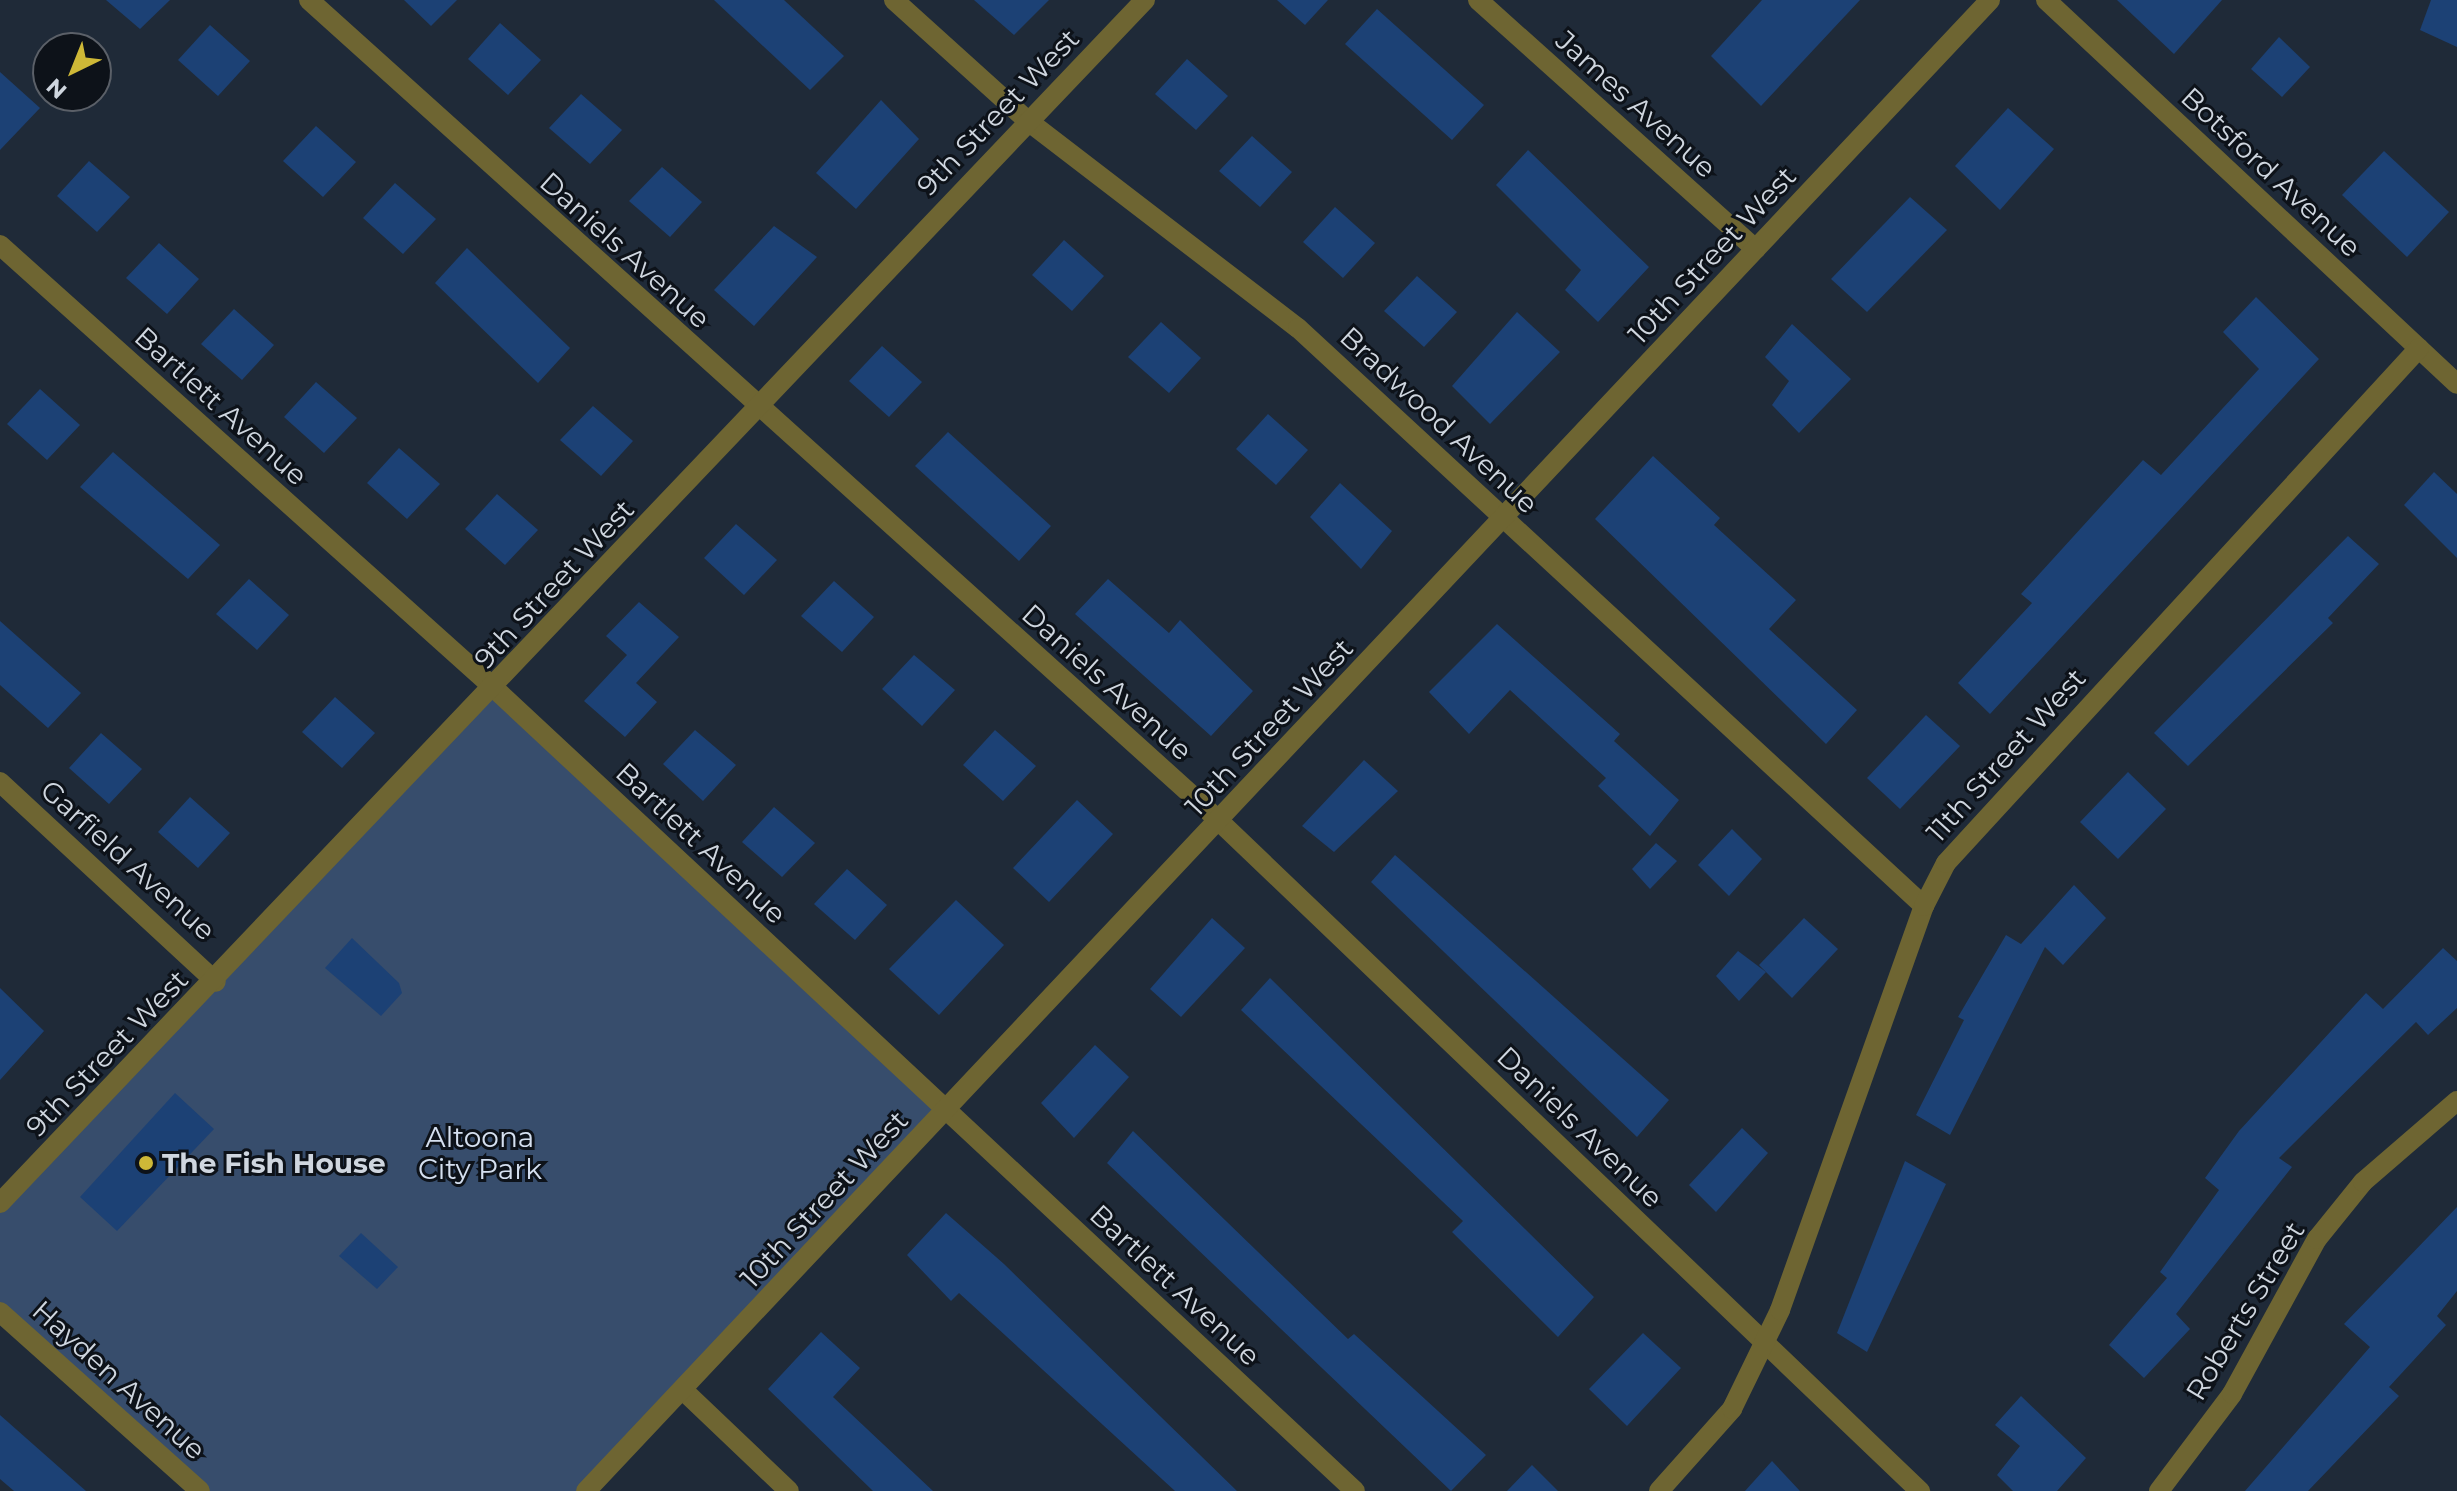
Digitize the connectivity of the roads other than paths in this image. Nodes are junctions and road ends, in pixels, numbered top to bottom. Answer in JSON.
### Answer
{"nodes":[{"id":1,"x":309,"y":0,"type":"edge"},
{"id":2,"x":894,"y":0,"type":"edge"},
{"id":3,"x":1145,"y":0,"type":"edge"},
{"id":4,"x":1478,"y":0,"type":"edge"},
{"id":5,"x":1990,"y":0,"type":"edge"},
{"id":6,"x":2046,"y":0,"type":"edge"},
{"id":7,"x":1028,"y":121,"type":"junction"},
{"id":8,"x":0,"y":245,"type":"edge"},
{"id":9,"x":1756,"y":249,"type":"junction"},
{"id":10,"x":2419,"y":348,"type":"junction"},
{"id":11,"x":2457,"y":384,"type":"edge"},
{"id":12,"x":757,"y":408,"type":"junction"},
{"id":13,"x":1504,"y":517,"type":"junction"},
{"id":14,"x":494,"y":688,"type":"junction"},
{"id":15,"x":0,"y":782,"type":"edge"},
{"id":16,"x":1219,"y":822,"type":"junction"},
{"id":17,"x":1924,"y":906,"type":"junction"},
{"id":18,"x":216,"y":982,"type":"junction"},
{"id":19,"x":2457,"y":1101,"type":"edge"},
{"id":20,"x":947,"y":1110,"type":"junction"},
{"id":21,"x":0,"y":1203,"type":"edge"},
{"id":22,"x":0,"y":1312,"type":"edge"},
{"id":23,"x":1765,"y":1342,"type":"junction"},
{"id":24,"x":683,"y":1390,"type":"junction"},
{"id":25,"x":200,"y":1491,"type":"edge"},
{"id":26,"x":586,"y":1491,"type":"edge"},
{"id":27,"x":789,"y":1491,"type":"edge"},
{"id":28,"x":1355,"y":1491,"type":"edge"},
{"id":29,"x":1659,"y":1491,"type":"edge"},
{"id":30,"x":1920,"y":1491,"type":"edge"},
{"id":31,"x":2159,"y":1491,"type":"edge"}],
"edges":[{"from":1,"to":12,"type":"street","name":"Daniels Avenue"},
{"from":2,"to":7,"type":"street","name":"Bradwood Avenue"},
{"from":3,"to":7,"type":"street","name":"9th Street West"},
{"from":4,"to":9,"type":"street","name":"James Avenue"},
{"from":5,"to":9,"type":"street","name":"10th Street West"},
{"from":6,"to":10,"type":"street","name":"Botsford Avenue"},
{"from":7,"to":12,"type":"street","name":"9th Street West"},
{"from":7,"to":13,"type":"street","name":"Bradwood Avenue"},
{"from":8,"to":14,"type":"street","name":"Bartlett Avenue"},
{"from":9,"to":13,"type":"street","name":"10th Street West"},
{"from":10,"to":11,"type":"street","name":"Botsford Avenue"},
{"from":10,"to":17,"type":"street","name":"11th Street West"},
{"from":12,"to":14,"type":"street","name":"9th Street West"},
{"from":12,"to":16,"type":"street","name":"Daniels Avenue"},
{"from":13,"to":16,"type":"street","name":"10th Street West"},
{"from":13,"to":17,"type":"street","name":"Bradwood Avenue"},
{"from":14,"to":18,"type":"street","name":"9th Street West"},
{"from":14,"to":20,"type":"street","name":"Bartlett Avenue"},
{"from":15,"to":18,"type":"street","name":"Garfield Avenue"},
{"from":16,"to":20,"type":"street","name":"10th Street West"},
{"from":16,"to":23,"type":"street","name":"Daniels Avenue"},
{"from":17,"to":23,"type":"street","name":"11th Street West"},
{"from":18,"to":21,"type":"street","name":"9th Street West"},
{"from":19,"to":31,"type":"street","name":"Roberts Street"},
{"from":20,"to":24,"type":"street","name":"10th Street West"},
{"from":20,"to":28,"type":"street","name":"Bartlett Avenue"},
{"from":22,"to":25,"type":"street","name":"Hayden Avenue"},
{"from":23,"to":29,"type":"street","name":"11th Street West"},
{"from":23,"to":30,"type":"street","name":"Daniels Avenue"},
{"from":24,"to":26,"type":"street","name":"10th Street West"},
{"from":24,"to":27,"type":"street"}]}
